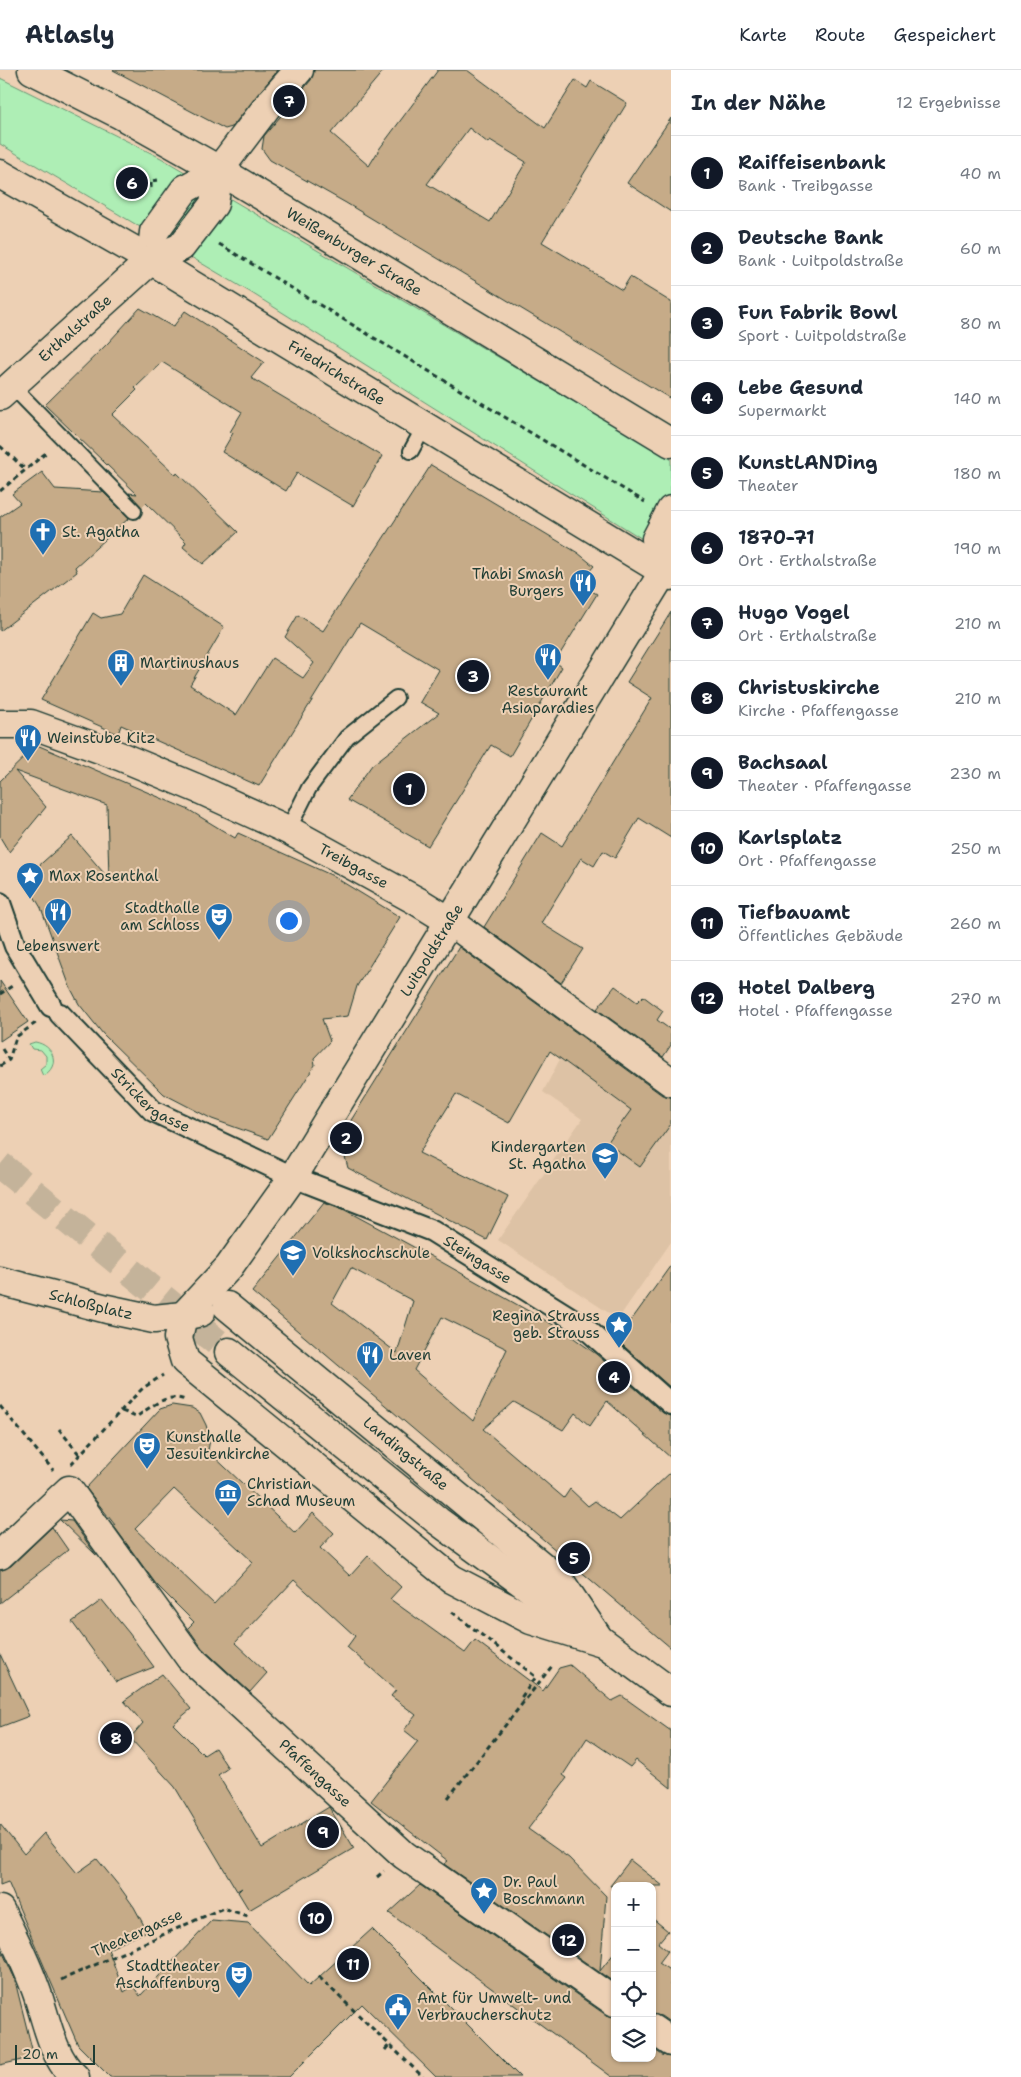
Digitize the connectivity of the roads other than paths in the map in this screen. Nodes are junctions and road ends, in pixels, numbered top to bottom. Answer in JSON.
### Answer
{"nodes":[{"id":1,"x":32,"y":70,"type":"edge"},
{"id":2,"x":299,"y":70,"type":"edge"},
{"id":3,"x":219,"y":170,"type":"junction"},
{"id":4,"x":0,"y":174,"type":"edge"},
{"id":5,"x":151,"y":260,"type":"junction"},
{"id":6,"x":6,"y":390,"type":"edge"},
{"id":7,"x":424,"y":427,"type":"junction"},
{"id":8,"x":671,"y":442,"type":"edge"},
{"id":9,"x":411,"y":451,"type":"dead end"},
{"id":10,"x":134,"y":511,"type":"dead end"},
{"id":11,"x":669,"y":513,"type":"edge"},
{"id":12,"x":669,"y":572,"type":"edge"},
{"id":13,"x":396,"y":698,"type":"dead end"},
{"id":14,"x":0,"y":724,"type":"edge"},
{"id":15,"x":288,"y":830,"type":"junction"},
{"id":16,"x":0,"y":904,"type":"edge"},
{"id":17,"x":451,"y":922,"type":"junction"},
{"id":18,"x":671,"y":1082,"type":"edge"},
{"id":19,"x":259,"y":1162,"type":"joint"},
{"id":20,"x":293,"y":1177,"type":"junction"},
{"id":21,"x":229,"y":1268,"type":"junction"},
{"id":22,"x":0,"y":1280,"type":"edge"},
{"id":23,"x":227,"y":1306,"type":"junction"},
{"id":24,"x":184,"y":1316,"type":"junction"},
{"id":25,"x":229,"y":1352,"type":"tunnel mouth"},
{"id":26,"x":671,"y":1404,"type":"edge"},
{"id":27,"x":0,"y":1555,"type":"edge"},
{"id":28,"x":600,"y":1642,"type":"junction"},
{"id":29,"x":671,"y":1692,"type":"edge"},
{"id":30,"x":0,"y":1910,"type":"edge"},
{"id":31,"x":611,"y":1999,"type":"edge"},
{"id":32,"x":656,"y":2032,"type":"edge"},
{"id":33,"x":671,"y":2042,"type":"edge"},
{"id":34,"x":70,"y":2075,"type":"edge"}],
"edges":[{"from":1,"to":3,"type":"street","name":"Weißenburger Straße"},
{"from":2,"to":3,"type":"street"},
{"from":3,"to":5,"type":"street"},
{"from":3,"to":8,"type":"street","name":"Weißenburger Straße"},
{"from":4,"to":5,"type":"street","name":"Friedrichstraße"},
{"from":5,"to":6,"type":"street","name":"Erthalstraße"},
{"from":5,"to":7,"type":"street","name":"Friedrichstraße"},
{"from":6,"to":10,"type":"lane"},
{"from":7,"to":9,"type":"lane"},
{"from":7,"to":12,"type":"street","name":"Friedrichstraße"},
{"from":11,"to":12,"type":"street"},
{"from":12,"to":17,"type":"street","name":"Luitpoldstraße"},
{"from":13,"to":15,"type":"lane"},
{"from":14,"to":15,"type":"street","name":"Treibgasse"},
{"from":15,"to":17,"type":"street","name":"Treibgasse"},
{"from":16,"to":19,"type":"street","name":"Strickergasse"},
{"from":17,"to":18,"type":"street","name":"Treibgasse"},
{"from":17,"to":20,"type":"street","name":"Luitpoldstraße"},
{"from":19,"to":20,"type":"street","name":"Steingasse"},
{"from":20,"to":21,"type":"street","name":"Luitpoldstraße"},
{"from":20,"to":26,"type":"street","name":"Steingasse"},
{"from":21,"to":23,"type":"street"},
{"from":21,"to":24,"type":"street","name":"Luitpoldstraße"},
{"from":22,"to":24,"type":"street","name":"Schloßplatz"},
{"from":23,"to":24,"type":"street"},
{"from":23,"to":28,"type":"street","name":"Landingstraße"},
{"from":24,"to":28,"type":"street","name":"Landingstraße"},
{"from":25,"to":28,"type":"street","name":"Landingstraße"},
{"from":27,"to":31,"type":"street","name":"Pfaffengasse"},
{"from":28,"to":29,"type":"street","name":"Landingstraße"},
{"from":30,"to":34,"type":"street"},
{"from":32,"to":33,"type":"street"}]}
